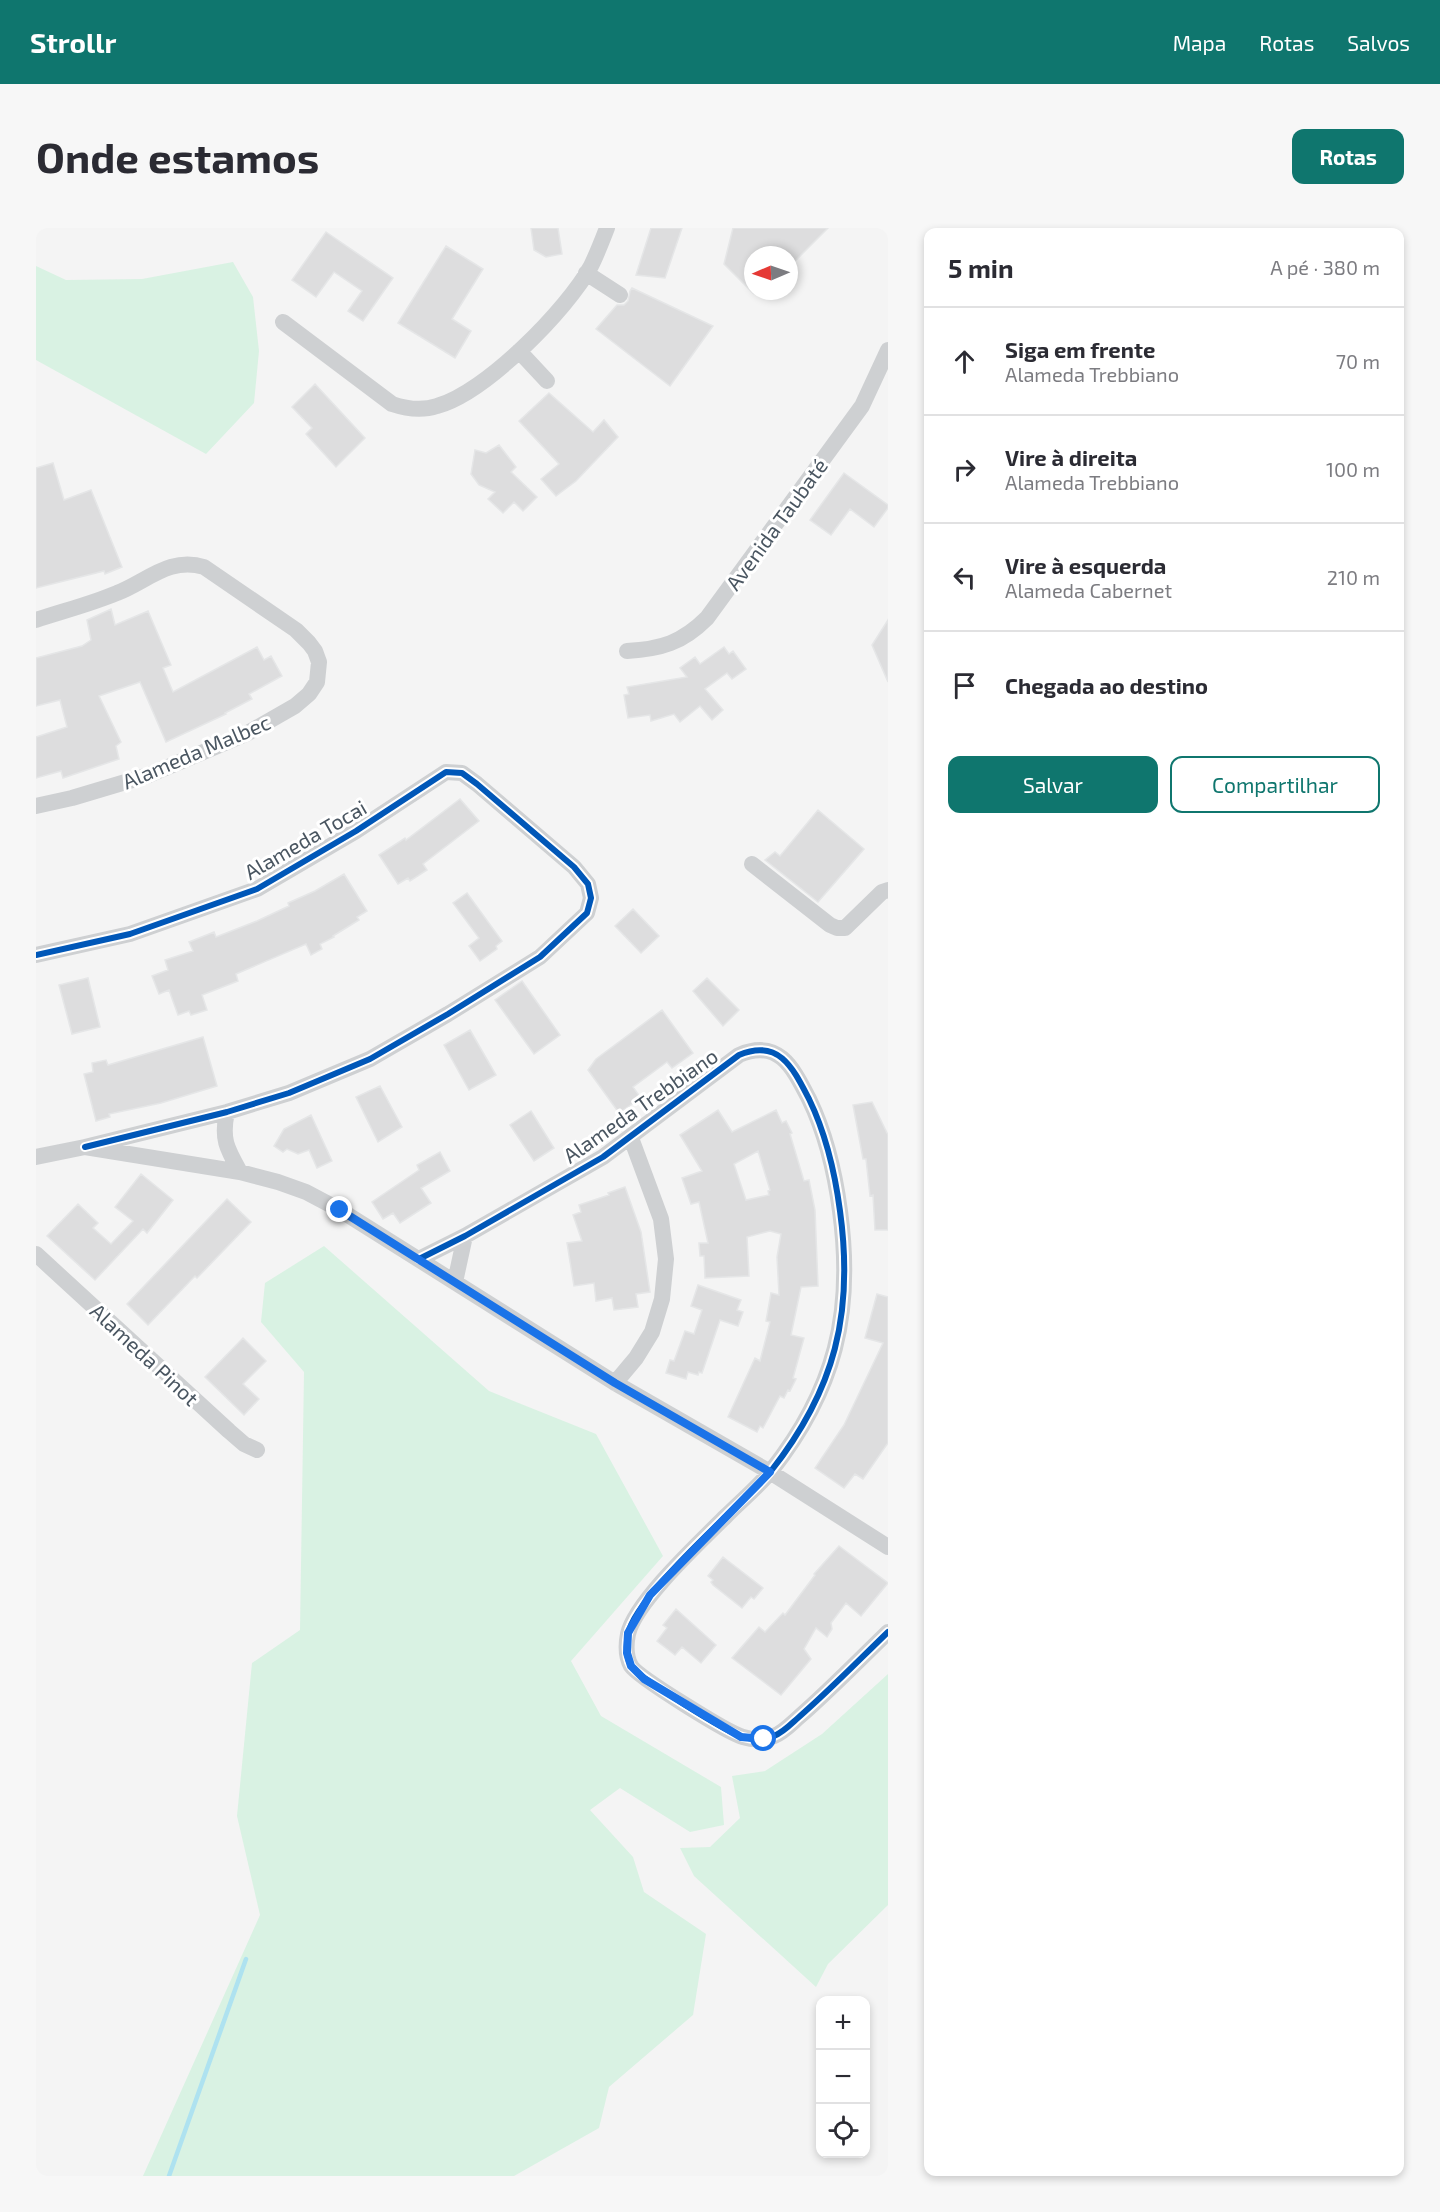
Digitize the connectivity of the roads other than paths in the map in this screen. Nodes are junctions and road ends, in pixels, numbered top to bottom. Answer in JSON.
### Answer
{"nodes":[{"id":1,"x":607,"y":228,"type":"edge"},
{"id":2,"x":586,"y":273,"type":"junction"},
{"id":3,"x":620,"y":295,"type":"dead end"},
{"id":4,"x":283,"y":322,"type":"dead end"},
{"id":5,"x":888,"y":350,"type":"edge"},
{"id":6,"x":519,"y":351,"type":"junction"},
{"id":7,"x":547,"y":381,"type":"dead end"},
{"id":8,"x":36,"y":620,"type":"edge"},
{"id":9,"x":627,"y":651,"type":"dead end"},
{"id":10,"x":36,"y":806,"type":"edge"},
{"id":11,"x":752,"y":864,"type":"dead end"},
{"id":12,"x":888,"y":890,"type":"edge"},
{"id":13,"x":36,"y":955,"type":"edge"},
{"id":14,"x":227,"y":1112,"type":"junction"},
{"id":15,"x":631,"y":1138,"type":"junction"},
{"id":16,"x":85,"y":1147,"type":"junction"},
{"id":17,"x":36,"y":1157,"type":"edge"},
{"id":18,"x":240,"y":1172,"type":"junction"},
{"id":19,"x":465,"y":1236,"type":"junction"},
{"id":20,"x":36,"y":1254,"type":"edge"},
{"id":21,"x":419,"y":1259,"type":"junction"},
{"id":22,"x":454,"y":1282,"type":"junction"},
{"id":23,"x":615,"y":1383,"type":"junction"},
{"id":24,"x":257,"y":1450,"type":"dead end"},
{"id":25,"x":770,"y":1472,"type":"junction"},
{"id":26,"x":888,"y":1547,"type":"edge"},
{"id":27,"x":888,"y":1632,"type":"edge"}],
"edges":[{"from":1,"to":2,"type":"street"},
{"from":2,"to":3,"type":"street"},
{"from":2,"to":6,"type":"street"},
{"from":4,"to":6,"type":"street"},
{"from":5,"to":9,"type":"street","name":"Avenida Taubaté"},
{"from":6,"to":7,"type":"street"},
{"from":8,"to":10,"type":"street","name":"Alameda Malbec"},
{"from":11,"to":12,"type":"street"},
{"from":13,"to":14,"type":"street","name":"Alameda Tocai"},
{"from":14,"to":16,"type":"street","name":"Alameda Tocai"},
{"from":14,"to":18,"type":"street"},
{"from":15,"to":19,"type":"street","name":"Alameda Trebbiano"},
{"from":15,"to":23,"type":"street"},
{"from":15,"to":25,"type":"street","name":"Alameda Trebbiano"},
{"from":16,"to":17,"type":"street","name":"Alameda Tocai"},
{"from":16,"to":18,"type":"street"},
{"from":18,"to":21,"type":"street"},
{"from":19,"to":21,"type":"street","name":"Alameda Trebbiano"},
{"from":19,"to":22,"type":"street"},
{"from":20,"to":24,"type":"street","name":"Alameda Pinot"},
{"from":21,"to":22,"type":"street"},
{"from":22,"to":23,"type":"street"},
{"from":23,"to":25,"type":"street"},
{"from":25,"to":26,"type":"street"},
{"from":25,"to":27,"type":"street","name":"Alameda Trebbiano"}]}
